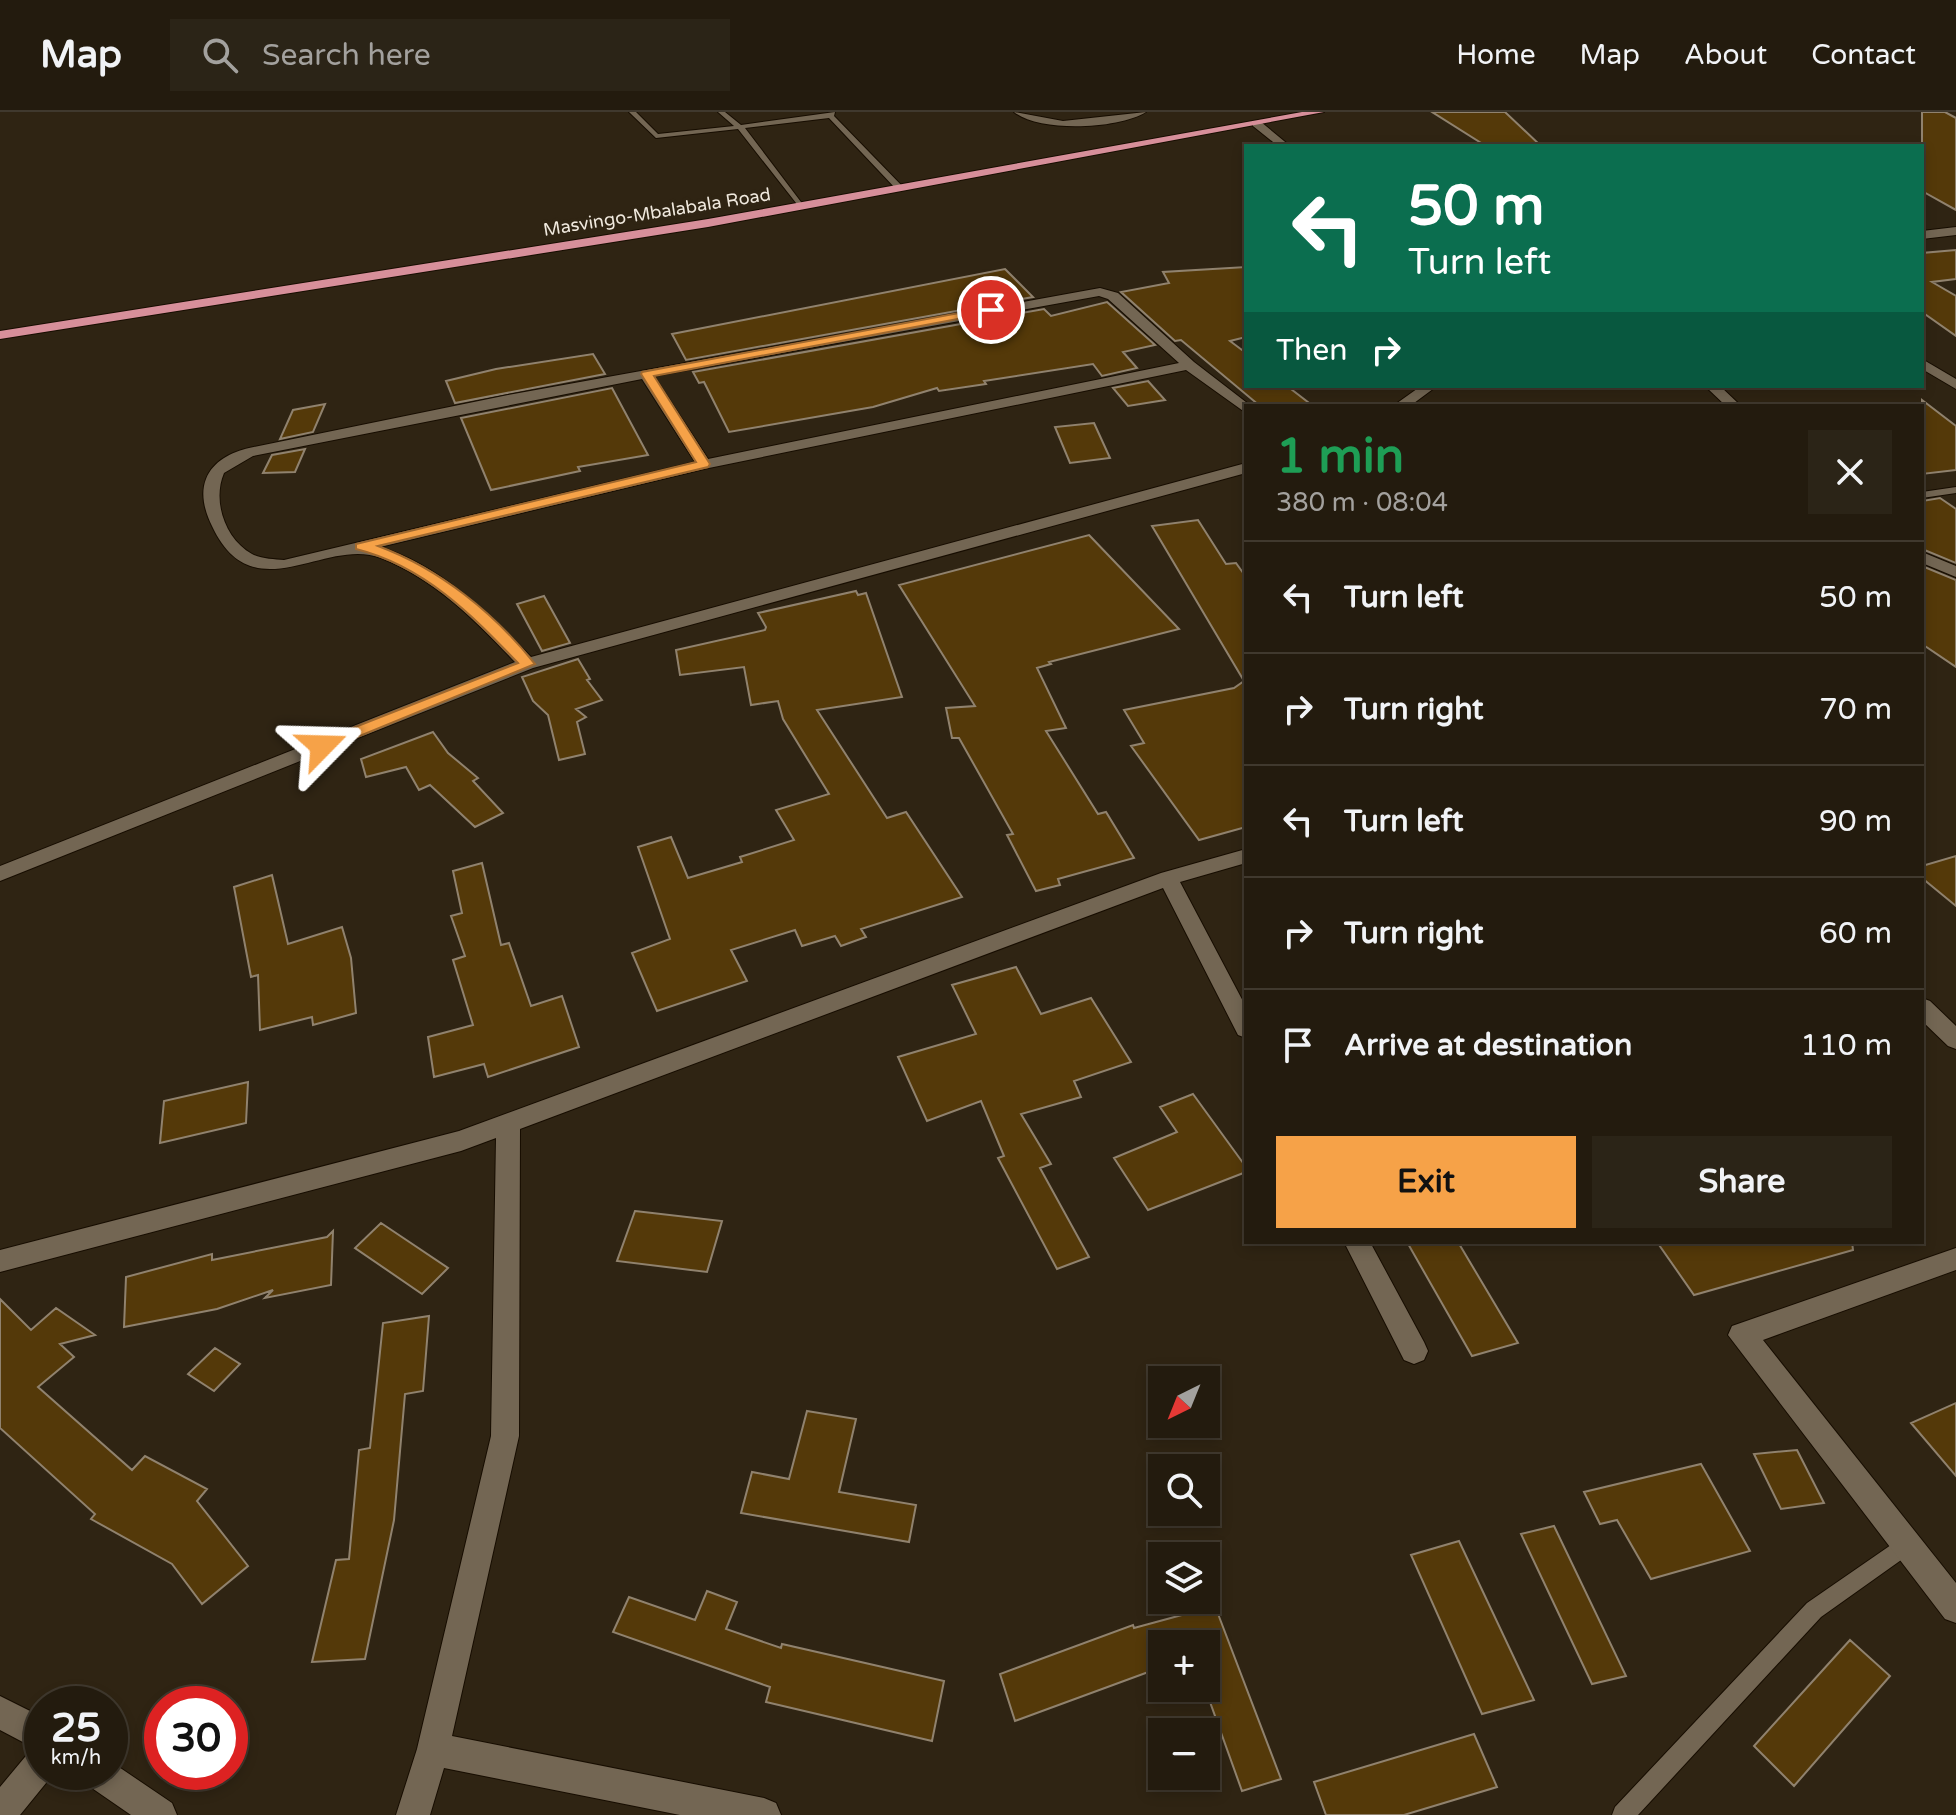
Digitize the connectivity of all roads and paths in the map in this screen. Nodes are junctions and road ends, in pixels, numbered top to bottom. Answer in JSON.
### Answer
{"nodes":[{"id":1,"x":632,"y":112,"type":"edge"},
{"id":2,"x":721,"y":112,"type":"edge"},
{"id":3,"x":775,"y":112,"type":"edge"},
{"id":4,"x":1019,"y":112,"type":"edge"},
{"id":5,"x":1141,"y":112,"type":"edge"},
{"id":6,"x":1319,"y":112,"type":"edge"},
{"id":7,"x":831,"y":114,"type":"edge"},
{"id":8,"x":785,"y":122,"type":"junction"},
{"id":9,"x":1257,"y":124,"type":"junction"},
{"id":10,"x":740,"y":127,"type":"junction"},
{"id":11,"x":1282,"y":144,"type":"edge"},
{"id":12,"x":900,"y":188,"type":"junction"},
{"id":13,"x":800,"y":206,"type":"junction"},
{"id":14,"x":1956,"y":231,"type":"edge"},
{"id":15,"x":1924,"y":235,"type":"edge"},
{"id":16,"x":0,"y":335,"type":"edge"},
{"id":17,"x":1924,"y":364,"type":"edge"},
{"id":18,"x":1189,"y":365,"type":"junction"},
{"id":19,"x":646,"y":374,"type":"junction"},
{"id":20,"x":1956,"y":385,"type":"edge"},
{"id":21,"x":1427,"y":388,"type":"edge"},
{"id":22,"x":1714,"y":388,"type":"edge"},
{"id":23,"x":1403,"y":404,"type":"edge"},
{"id":24,"x":1732,"y":404,"type":"edge"},
{"id":25,"x":1244,"y":407,"type":"edge"},
{"id":26,"x":704,"y":464,"type":"junction"},
{"id":27,"x":1244,"y":469,"type":"edge"},
{"id":28,"x":1956,"y":490,"type":"edge"},
{"id":29,"x":1924,"y":495,"type":"edge"},
{"id":30,"x":361,"y":546,"type":"junction"},
{"id":31,"x":1924,"y":558,"type":"edge"},
{"id":32,"x":1956,"y":572,"type":"edge"},
{"id":33,"x":527,"y":664,"type":"junction"},
{"id":34,"x":1244,"y":857,"type":"edge"},
{"id":35,"x":0,"y":874,"type":"edge"},
{"id":36,"x":1168,"y":878,"type":"junction"},
{"id":37,"x":1924,"y":1009,"type":"edge"},
{"id":38,"x":1244,"y":1025,"type":"edge"},
{"id":39,"x":1956,"y":1040,"type":"edge"},
{"id":40,"x":508,"y":1123,"type":"junction"},
{"id":41,"x":1358,"y":1244,"type":"edge"},
{"id":42,"x":1956,"y":1259,"type":"edge"},
{"id":43,"x":0,"y":1261,"type":"edge"},
{"id":44,"x":1414,"y":1351,"type":"dead end"},
{"id":45,"x":1904,"y":1546,"type":"junction"},
{"id":46,"x":1956,"y":1608,"type":"edge"},
{"id":47,"x":0,"y":1712,"type":"edge"},
{"id":48,"x":24,"y":1725,"type":"edge"},
{"id":49,"x":433,"y":1749,"type":"junction"},
{"id":50,"x":24,"y":1784,"type":"edge"},
{"id":51,"x":124,"y":1790,"type":"edge"},
{"id":52,"x":0,"y":1813,"type":"edge"},
{"id":53,"x":160,"y":1815,"type":"edge"},
{"id":54,"x":413,"y":1815,"type":"edge"},
{"id":55,"x":764,"y":1815,"type":"edge"},
{"id":56,"x":1623,"y":1815,"type":"edge"}],
"edges":[{"from":1,"to":10,"type":"lane"},
{"from":2,"to":10,"type":"lane"},
{"from":3,"to":8,"type":"lane"},
{"from":4,"to":5,"type":"street"},
{"from":6,"to":9,"type":"highway","name":"Masvingo-Mbalabala Road"},
{"from":7,"to":8,"type":"lane"},
{"from":7,"to":12,"type":"lane"},
{"from":8,"to":10,"type":"lane"},
{"from":9,"to":11,"type":"street"},
{"from":9,"to":12,"type":"highway","name":"Masvingo-Mbalabala Road"},
{"from":10,"to":13,"type":"lane"},
{"from":12,"to":13,"type":"highway","name":"Masvingo-Mbalabala Road"},
{"from":13,"to":16,"type":"highway","name":"Masvingo-Mbalabala Road"},
{"from":14,"to":15,"type":"street"},
{"from":17,"to":20,"type":"street"},
{"from":18,"to":19,"type":"street"},
{"from":18,"to":25,"type":"street"},
{"from":18,"to":26,"type":"street"},
{"from":19,"to":26,"type":"street"},
{"from":19,"to":30,"type":"street"},
{"from":21,"to":23,"type":"street"},
{"from":22,"to":24,"type":"street"},
{"from":26,"to":30,"type":"street"},
{"from":27,"to":33,"type":"street"},
{"from":28,"to":29,"type":"lane"},
{"from":30,"to":33,"type":"street"},
{"from":31,"to":32,"type":"street"},
{"from":33,"to":35,"type":"street"},
{"from":34,"to":36,"type":"street"},
{"from":36,"to":38,"type":"street"},
{"from":36,"to":40,"type":"street"},
{"from":37,"to":39,"type":"street"},
{"from":40,"to":43,"type":"street"},
{"from":40,"to":49,"type":"street"},
{"from":41,"to":44,"type":"street"},
{"from":42,"to":45,"type":"street"},
{"from":45,"to":46,"type":"street"},
{"from":45,"to":56,"type":"lane"},
{"from":47,"to":48,"type":"street"},
{"from":49,"to":54,"type":"street"},
{"from":49,"to":55,"type":"street"},
{"from":50,"to":52,"type":"street"},
{"from":51,"to":53,"type":"street"}]}
